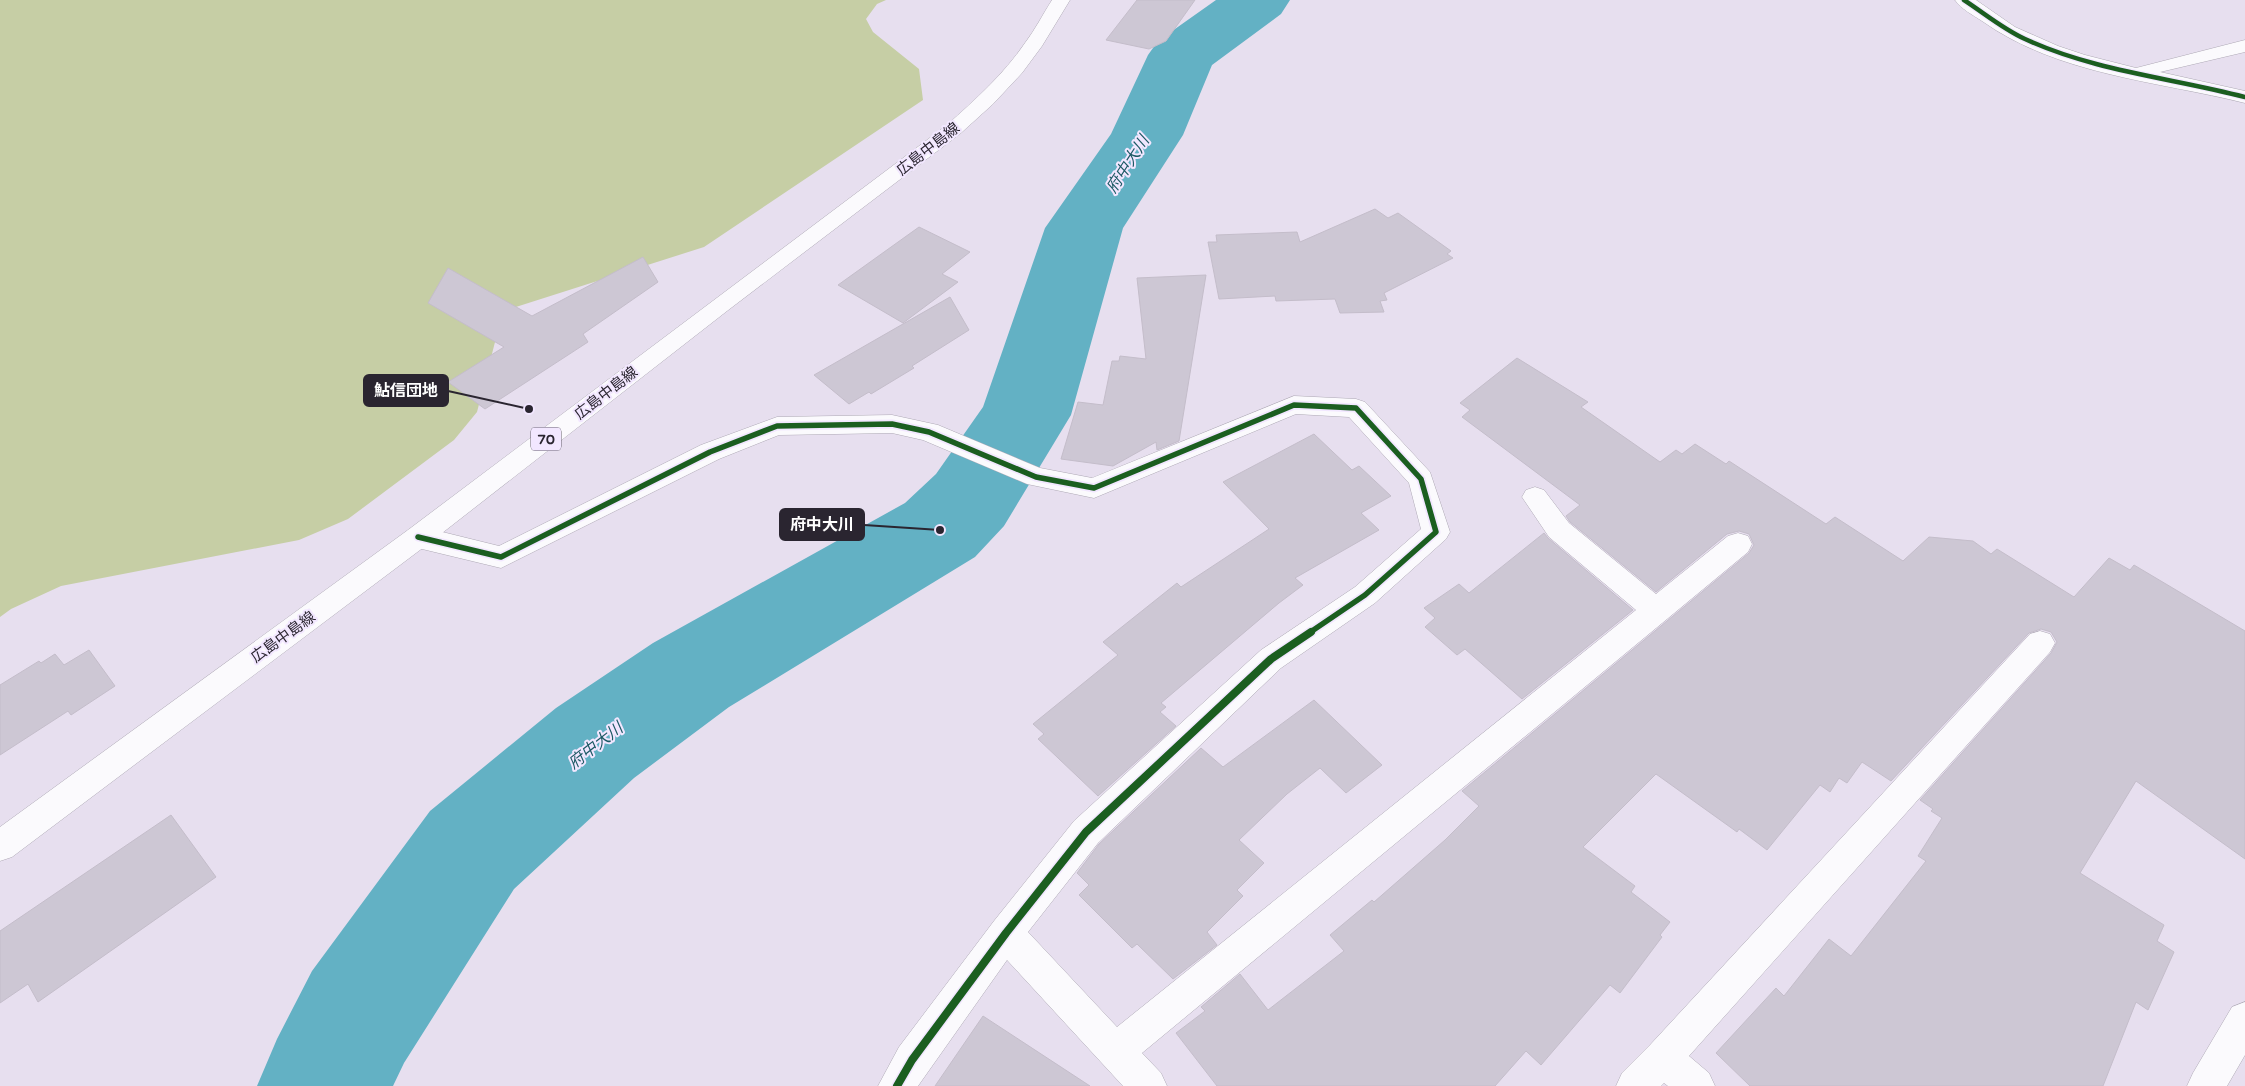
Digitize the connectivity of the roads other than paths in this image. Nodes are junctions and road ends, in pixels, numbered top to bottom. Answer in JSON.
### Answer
{"nodes":[{"id":1,"x":1061,"y":0,"type":"edge"},
{"id":2,"x":1964,"y":0,"type":"edge"},
{"id":3,"x":2245,"y":46,"type":"edge"},
{"id":4,"x":2134,"y":73,"type":"junction"},
{"id":5,"x":2245,"y":97,"type":"edge"},
{"id":6,"x":1535,"y":497,"type":"dead end"},
{"id":7,"x":418,"y":537,"type":"junction"},
{"id":8,"x":1738,"y":544,"type":"dead end"},
{"id":9,"x":1657,"y":611,"type":"junction"},
{"id":10,"x":2040,"y":643,"type":"dead end"},
{"id":11,"x":0,"y":846,"type":"edge"},
{"id":12,"x":1006,"y":933,"type":"junction"},
{"id":13,"x":2245,"y":1020,"type":"edge"},
{"id":14,"x":1116,"y":1051,"type":"junction"},
{"id":15,"x":1663,"y":1058,"type":"junction"},
{"id":16,"x":897,"y":1086,"type":"edge"},
{"id":17,"x":1148,"y":1086,"type":"edge"},
{"id":18,"x":1635,"y":1086,"type":"edge"},
{"id":19,"x":1696,"y":1086,"type":"edge"},
{"id":20,"x":2206,"y":1086,"type":"edge"}],
"edges":[{"from":1,"to":7,"type":"street","name":"広島中島線","number":"70"},
{"from":2,"to":4,"type":"street"},
{"from":3,"to":4,"type":"street"},
{"from":4,"to":5,"type":"street"},
{"from":6,"to":9,"type":"street"},
{"from":7,"to":11,"type":"street","name":"広島中島線","number":"70"},
{"from":7,"to":12,"type":"street"},
{"from":8,"to":9,"type":"street"},
{"from":9,"to":14,"type":"street"},
{"from":10,"to":15,"type":"street"},
{"from":12,"to":14,"type":"street"},
{"from":12,"to":16,"type":"street"},
{"from":13,"to":20,"type":"street"},
{"from":14,"to":17,"type":"street"},
{"from":15,"to":18,"type":"street"},
{"from":15,"to":19,"type":"street"}]}
